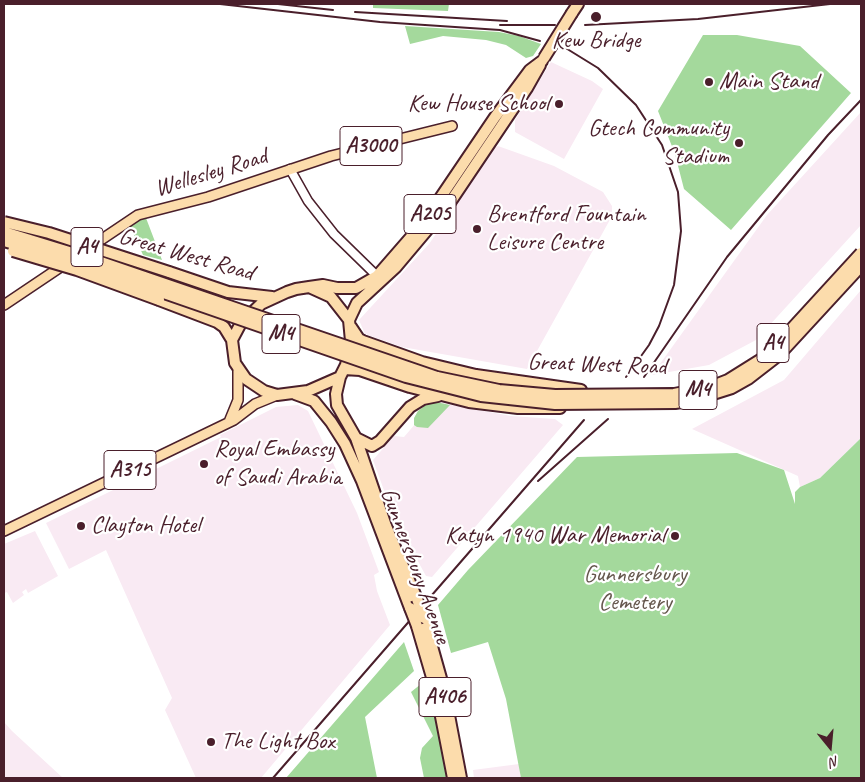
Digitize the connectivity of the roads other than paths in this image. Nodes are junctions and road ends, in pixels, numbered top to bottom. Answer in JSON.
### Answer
{"nodes":[{"id":1,"x":578,"y":4,"type":"edge"},
{"id":2,"x":543,"y":59,"type":"junction"},
{"id":3,"x":452,"y":126,"type":"dead end"},
{"id":4,"x":290,"y":169,"type":"junction"},
{"id":5,"x":4,"y":222,"type":"edge"},
{"id":6,"x":4,"y":232,"type":"edge"},
{"id":7,"x":4,"y":242,"type":"edge"},
{"id":8,"x":861,"y":247,"type":"edge"},
{"id":9,"x":4,"y":248,"type":"edge"},
{"id":10,"x":861,"y":253,"type":"edge"},
{"id":11,"x":861,"y":266,"type":"edge"},
{"id":12,"x":861,"y":270,"type":"edge"},
{"id":13,"x":377,"y":276,"type":"junction"},
{"id":14,"x":309,"y":287,"type":"junction"},
{"id":15,"x":272,"y":297,"type":"junction"},
{"id":16,"x":4,"y":306,"type":"edge"},
{"id":17,"x":350,"y":323,"type":"junction"},
{"id":18,"x":232,"y":340,"type":"junction"},
{"id":19,"x":238,"y":371,"type":"junction"},
{"id":20,"x":342,"y":373,"type":"junction"},
{"id":21,"x":410,"y":387,"type":"junction"},
{"id":22,"x":293,"y":393,"type":"junction"},
{"id":23,"x":277,"y":395,"type":"junction"},
{"id":24,"x":441,"y":395,"type":"junction"},
{"id":25,"x":410,"y":406,"type":"junction"},
{"id":26,"x":229,"y":422,"type":"junction"},
{"id":27,"x":356,"y":438,"type":"junction"},
{"id":28,"x":380,"y":441,"type":"junction"},
{"id":29,"x":366,"y":467,"type":"junction"},
{"id":30,"x":4,"y":531,"type":"edge"},
{"id":31,"x":420,"y":622,"type":"junction"},
{"id":32,"x":453,"y":778,"type":"edge"},
{"id":33,"x":461,"y":778,"type":"edge"}],
"edges":[{"from":1,"to":2,"type":"highway","number":"A205","bridge":true},
{"from":2,"to":13,"type":"highway","number":"A205"},
{"from":2,"to":17,"type":"highway","number":"A205"},
{"from":3,"to":4,"type":"main road","name":"Wellesley Road","number":"A3000"},
{"from":4,"to":13,"type":"street"},
{"from":4,"to":16,"type":"main road","name":"Wellesley Road","number":"A3000"},
{"from":5,"to":15,"type":"highway","name":"Great West Road","number":"A4","bridge":true},
{"from":6,"to":10,"type":"highway","number":"M4","bridge":true},
{"from":7,"to":11,"type":"highway","number":"M4","bridge":true},
{"from":8,"to":17,"type":"highway","name":"Great West Road","number":"A4"},
{"from":9,"to":18,"type":"highway","name":"Great West Road","number":"A4","bridge":true},
{"from":12,"to":24,"type":"highway","name":"Great West Road","number":"A4"},
{"from":13,"to":14,"type":"highway","number":"A205"},
{"from":14,"to":15,"type":"highway"},
{"from":14,"to":17,"type":"highway"},
{"from":15,"to":18,"type":"highway"},
{"from":17,"to":20,"type":"highway"},
{"from":18,"to":19,"type":"highway"},
{"from":19,"to":23,"type":"highway"},
{"from":19,"to":26,"type":"main road"},
{"from":20,"to":21,"type":"highway","name":"Great West Road","number":"A4"},
{"from":20,"to":22,"type":"highway"},
{"from":20,"to":27,"type":"highway","name":"Gunnersbury Avenue","number":"A406"},
{"from":21,"to":24,"type":"highway","name":"Great West Road","number":"A4"},
{"from":21,"to":25,"type":"highway"},
{"from":22,"to":23,"type":"highway"},
{"from":22,"to":31,"type":"highway","name":"Gunnersbury Avenue","number":"A406","bridge":true},
{"from":23,"to":26,"type":"main road","number":"A315"},
{"from":24,"to":25,"type":"highway"},
{"from":25,"to":28,"type":"highway"},
{"from":26,"to":30,"type":"main road","number":"A315"},
{"from":27,"to":28,"type":"highway"},
{"from":27,"to":29,"type":"highway","name":"Gunnersbury Avenue","number":"A406"},
{"from":28,"to":29,"type":"highway"},
{"from":29,"to":31,"type":"highway","name":"Gunnersbury Avenue","number":"A406","bridge":true},
{"from":31,"to":32,"type":"highway","name":"Gunnersbury Avenue","number":"A406"},
{"from":31,"to":33,"type":"highway","name":"Gunnersbury Avenue","number":"A406"}]}
